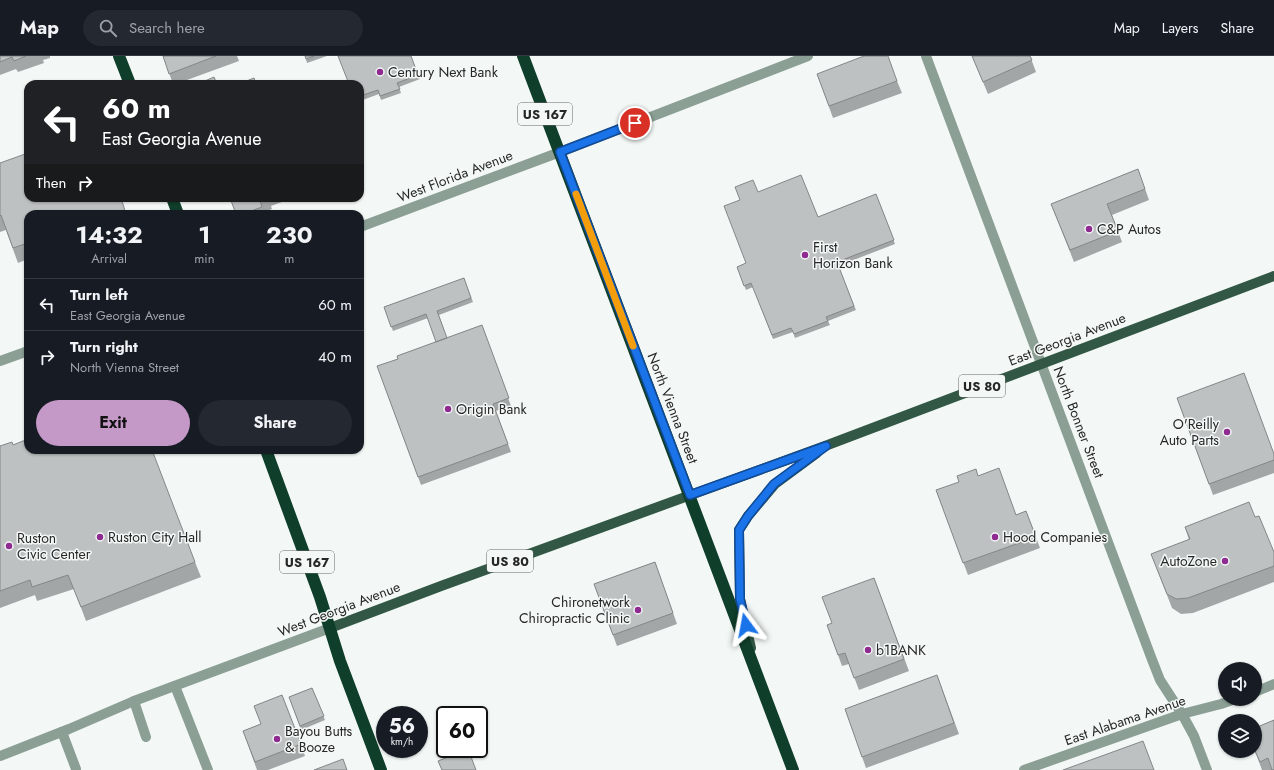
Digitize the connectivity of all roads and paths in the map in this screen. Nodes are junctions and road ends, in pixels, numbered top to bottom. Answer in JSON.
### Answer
{"nodes":[{"id":1,"x":119,"y":56,"type":"edge"},
{"id":2,"x":524,"y":56,"type":"edge"},
{"id":3,"x":808,"y":56,"type":"edge"},
{"id":4,"x":926,"y":56,"type":"edge"},
{"id":5,"x":128,"y":80,"type":"edge"},
{"id":6,"x":560,"y":152,"type":"junction"},
{"id":7,"x":364,"y":226,"type":"edge"},
{"id":8,"x":1274,"y":276,"type":"edge"},
{"id":9,"x":24,"y":352,"type":"edge"},
{"id":10,"x":0,"y":361,"type":"edge"},
{"id":11,"x":1042,"y":364,"type":"junction"},
{"id":12,"x":826,"y":446,"type":"junction"},
{"id":13,"x":267,"y":454,"type":"edge"},
{"id":14,"x":690,"y":495,"type":"junction"},
{"id":15,"x":330,"y":628,"type":"junction"},
{"id":16,"x":758,"y":677,"type":"junction"},
{"id":17,"x":1274,"y":684,"type":"edge"},
{"id":18,"x":175,"y":686,"type":"junction"},
{"id":19,"x":1262,"y":689,"type":"edge"},
{"id":20,"x":134,"y":702,"type":"junction"},
{"id":21,"x":1218,"y":705,"type":"edge"},
{"id":22,"x":1182,"y":714,"type":"junction"},
{"id":23,"x":62,"y":732,"type":"junction"},
{"id":24,"x":146,"y":737,"type":"dead end"},
{"id":25,"x":0,"y":756,"type":"edge"},
{"id":26,"x":76,"y":769,"type":"dead end"},
{"id":27,"x":208,"y":770,"type":"edge"},
{"id":28,"x":381,"y":770,"type":"edge"},
{"id":29,"x":793,"y":770,"type":"edge"},
{"id":30,"x":1024,"y":770,"type":"edge"},
{"id":31,"x":1207,"y":770,"type":"edge"}],
"edges":[{"from":1,"to":5,"type":"highway"},
{"from":2,"to":6,"type":"highway","name":"North Vienna Street","number":"US 167"},
{"from":3,"to":6,"type":"street","name":"West Florida Avenue"},
{"from":4,"to":11,"type":"street","name":"North Bonner Street"},
{"from":6,"to":7,"type":"street","name":"West Florida Avenue"},
{"from":6,"to":14,"type":"highway","name":"North Vienna Street","number":"US 167"},
{"from":8,"to":11,"type":"main road","name":"East Georgia Avenue","number":"US 80"},
{"from":9,"to":10,"type":"street"},
{"from":11,"to":12,"type":"main road","name":"East Georgia Avenue","number":"US 80"},
{"from":11,"to":22,"type":"street","name":"North Bonner Street"},
{"from":12,"to":14,"type":"main road","name":"East Georgia Avenue","number":"US 80"},
{"from":12,"to":16,"type":"main road"},
{"from":13,"to":15,"type":"highway","number":"US 167"},
{"from":14,"to":15,"type":"main road","name":"West Georgia Avenue","number":"US 80"},
{"from":14,"to":16,"type":"highway","name":"North Vienna Street"},
{"from":15,"to":18,"type":"street","name":"West Georgia Avenue"},
{"from":15,"to":28,"type":"highway"},
{"from":16,"to":29,"type":"highway","name":"North Vienna Street"},
{"from":17,"to":19,"type":"street"},
{"from":18,"to":20,"type":"street","name":"West Georgia Avenue"},
{"from":18,"to":27,"type":"street"},
{"from":20,"to":23,"type":"street","name":"West Georgia Avenue"},
{"from":20,"to":24,"type":"street"},
{"from":21,"to":22,"type":"street","name":"East Alabama Avenue"},
{"from":22,"to":30,"type":"street","name":"East Alabama Avenue"},
{"from":22,"to":31,"type":"street","name":"North Bonner Street"},
{"from":23,"to":25,"type":"street","name":"West Georgia Avenue"},
{"from":23,"to":26,"type":"street"}]}
